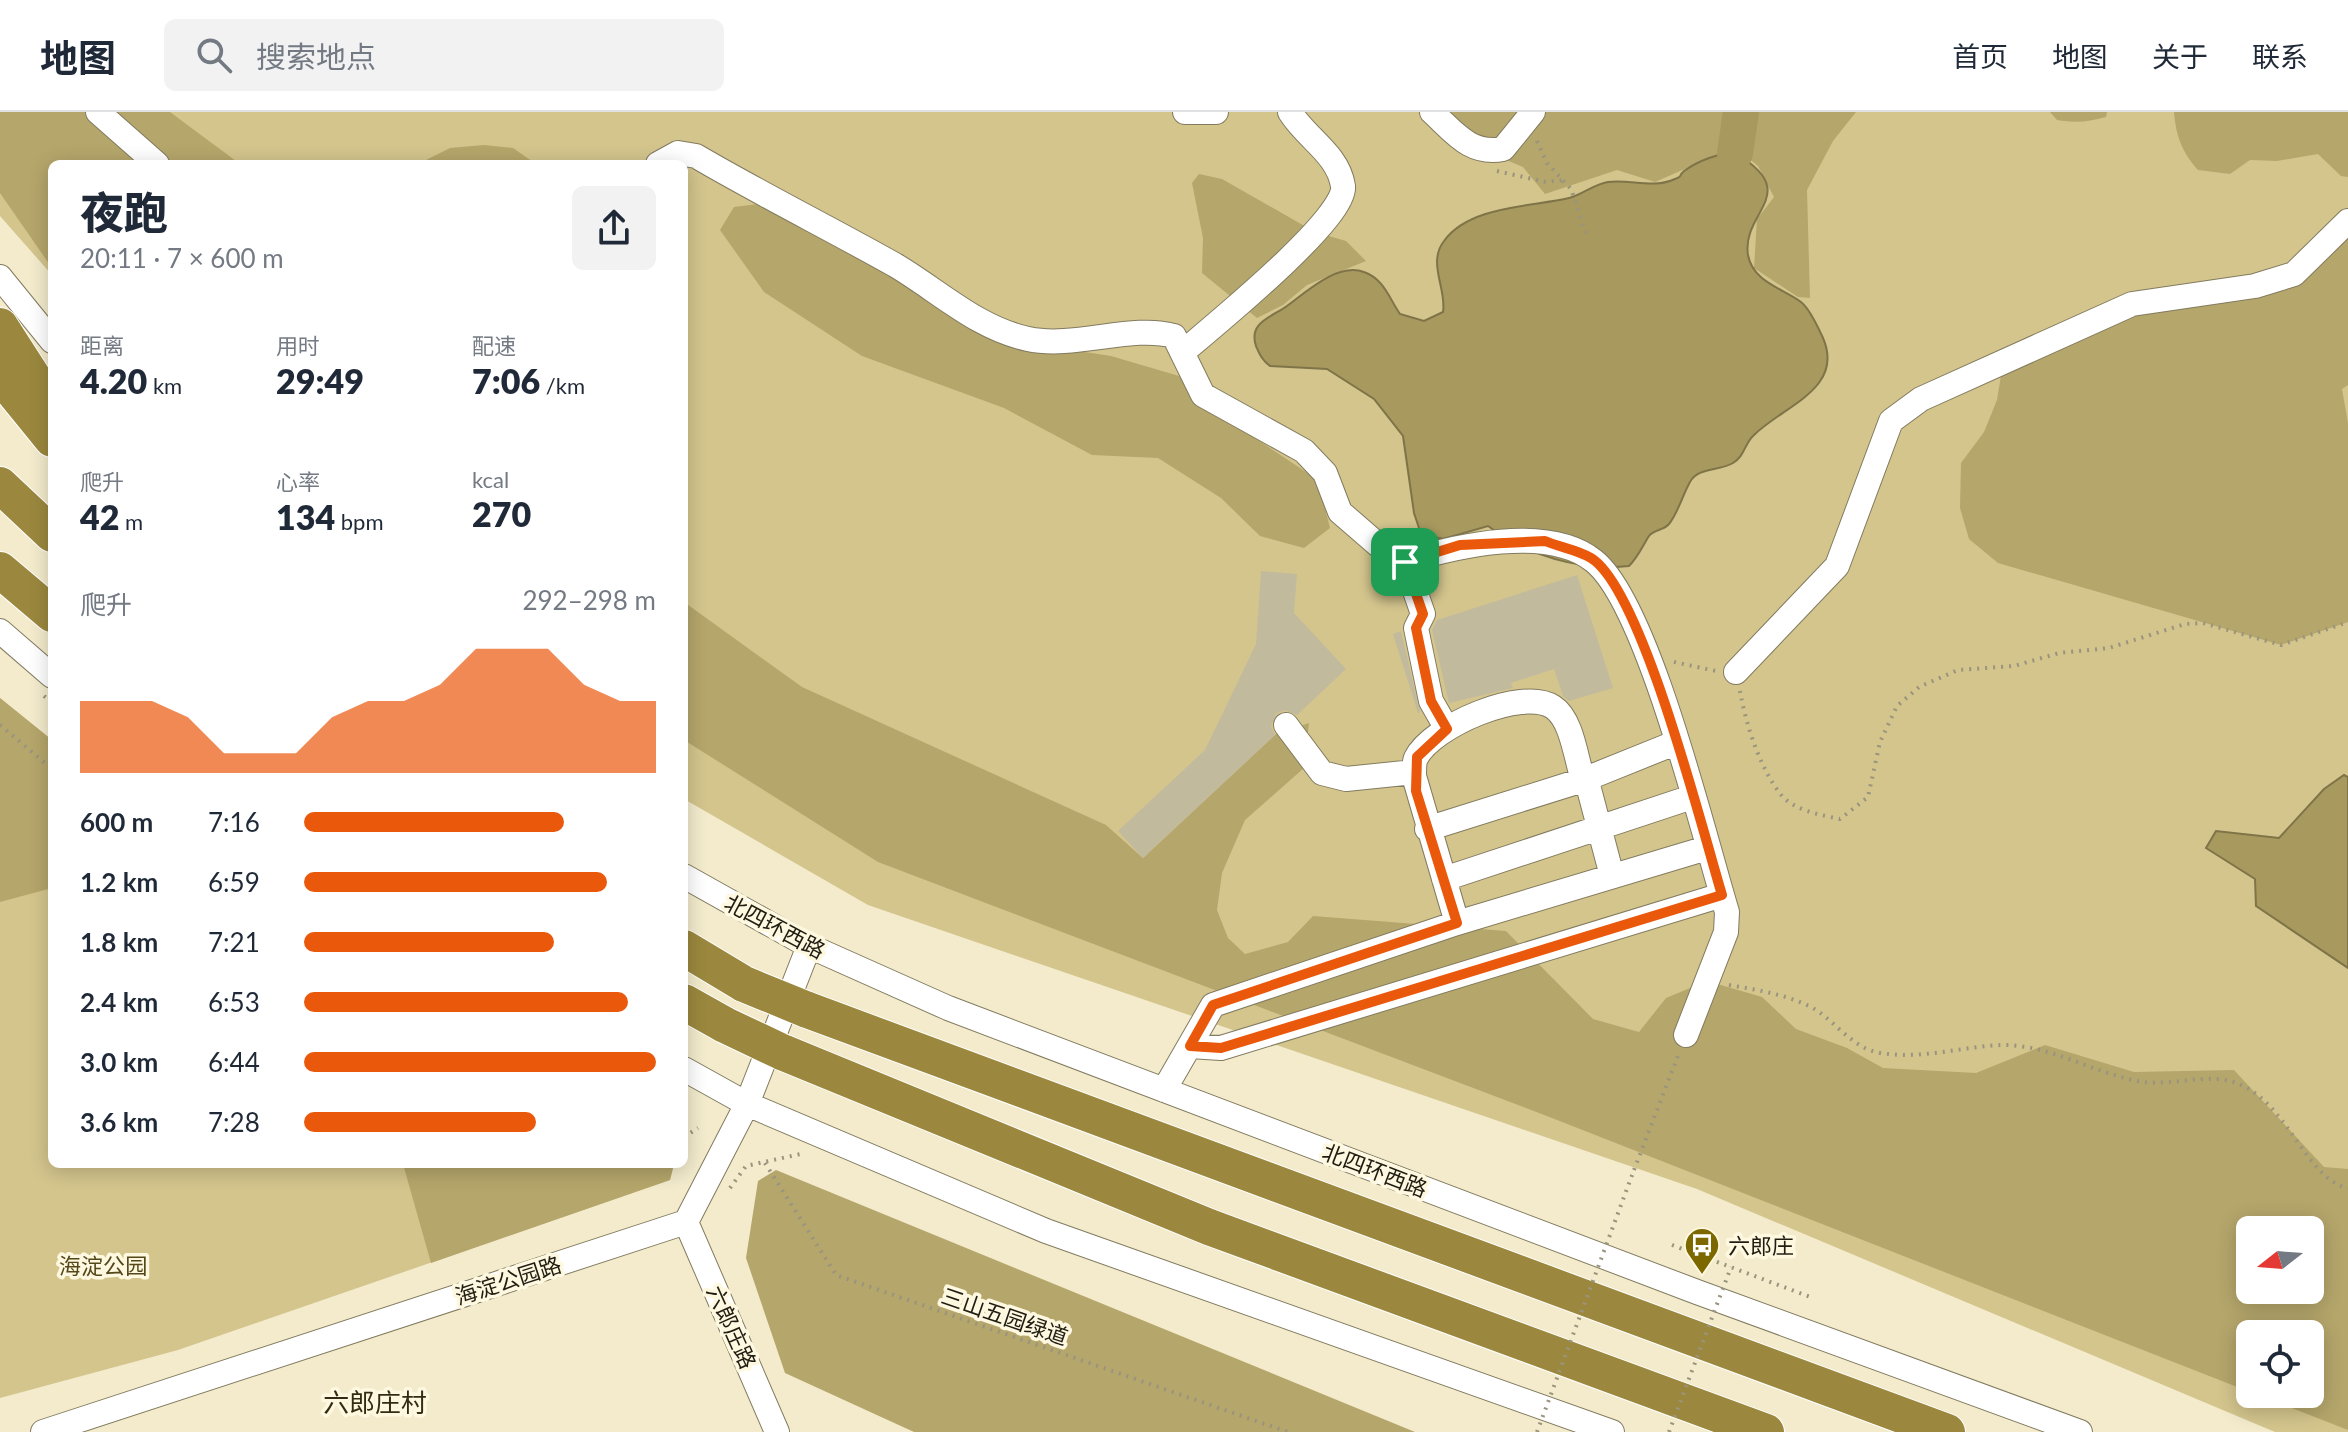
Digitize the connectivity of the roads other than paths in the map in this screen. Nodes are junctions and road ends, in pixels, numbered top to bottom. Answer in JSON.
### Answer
{"nodes":[{"id":1,"x":98,"y":112,"type":"edge"},
{"id":2,"x":1185,"y":112,"type":"edge"},
{"id":3,"x":1216,"y":112,"type":"edge"},
{"id":4,"x":1290,"y":112,"type":"edge"},
{"id":5,"x":1432,"y":112,"type":"edge"},
{"id":6,"x":1531,"y":114,"type":"edge"},
{"id":7,"x":152,"y":160,"type":"edge"},
{"id":8,"x":665,"y":160,"type":"edge"},
{"id":9,"x":2348,"y":221,"type":"edge"},
{"id":10,"x":0,"y":277,"type":"edge"},
{"id":11,"x":0,"y":326,"type":"edge"},
{"id":12,"x":48,"y":336,"type":"edge"},
{"id":13,"x":1183,"y":352,"type":"junction"},
{"id":14,"x":0,"y":375,"type":"edge"},
{"id":15,"x":48,"y":401,"type":"edge"},
{"id":16,"x":48,"y":434,"type":"edge"},
{"id":17,"x":0,"y":485,"type":"edge"},
{"id":18,"x":48,"y":530,"type":"edge"},
{"id":19,"x":1405,"y":562,"type":"junction"},
{"id":20,"x":6,"y":578,"type":"edge"},
{"id":21,"x":48,"y":611,"type":"edge"},
{"id":22,"x":0,"y":631,"type":"edge"},
{"id":23,"x":1736,"y":672,"type":"road end"},
{"id":24,"x":48,"y":673,"type":"edge"},
{"id":25,"x":1286,"y":725,"type":"dead end"},
{"id":26,"x":1447,"y":729,"type":"junction"},
{"id":27,"x":1675,"y":743,"type":"junction"},
{"id":28,"x":1414,"y":772,"type":"junction"},
{"id":29,"x":1583,"y":780,"type":"junction"},
{"id":30,"x":1692,"y":797,"type":"junction"},
{"id":31,"x":1600,"y":827,"type":"junction"},
{"id":32,"x":1427,"y":829,"type":"junction"},
{"id":33,"x":1707,"y":848,"type":"junction"},
{"id":34,"x":1612,"y":876,"type":"junction"},
{"id":35,"x":688,"y":878,"type":"edge"},
{"id":36,"x":1444,"y":879,"type":"junction"},
{"id":37,"x":1722,"y":895,"type":"junction"},
{"id":38,"x":1457,"y":923,"type":"junction"},
{"id":39,"x":809,"y":946,"type":"junction"},
{"id":40,"x":688,"y":950,"type":"edge"},
{"id":41,"x":688,"y":1004,"type":"edge"},
{"id":42,"x":1686,"y":1035,"type":"road end"},
{"id":43,"x":1190,"y":1046,"type":"junction"},
{"id":44,"x":688,"y":1071,"type":"edge"},
{"id":45,"x":1164,"y":1090,"type":"junction"},
{"id":46,"x":747,"y":1104,"type":"junction"},
{"id":47,"x":686,"y":1222,"type":"junction"},
{"id":48,"x":43,"y":1432,"type":"edge"},
{"id":49,"x":777,"y":1432,"type":"edge"},
{"id":50,"x":1612,"y":1432,"type":"edge"},
{"id":51,"x":1766,"y":1432,"type":"edge"},
{"id":52,"x":1947,"y":1432,"type":"edge"},
{"id":53,"x":2080,"y":1432,"type":"edge"}],
"edges":[{"from":1,"to":7,"type":"street"},
{"from":2,"to":3,"type":"street"},
{"from":4,"to":13,"type":"street"},
{"from":5,"to":6,"type":"street"},
{"from":8,"to":13,"type":"street"},
{"from":9,"to":23,"type":"street"},
{"from":10,"to":12,"type":"street"},
{"from":11,"to":15,"type":"highway"},
{"from":13,"to":19,"type":"street"},
{"from":14,"to":16,"type":"highway"},
{"from":17,"to":18,"type":"highway"},
{"from":19,"to":26,"type":"street"},
{"from":19,"to":27,"type":"street"},
{"from":20,"to":21,"type":"highway"},
{"from":22,"to":24,"type":"street"},
{"from":25,"to":28,"type":"street"},
{"from":26,"to":28,"type":"street"},
{"from":26,"to":29,"type":"street"},
{"from":27,"to":29,"type":"street"},
{"from":27,"to":30,"type":"street"},
{"from":28,"to":32,"type":"street"},
{"from":29,"to":31,"type":"street"},
{"from":29,"to":32,"type":"street"},
{"from":30,"to":31,"type":"street"},
{"from":30,"to":33,"type":"street"},
{"from":31,"to":34,"type":"street"},
{"from":31,"to":36,"type":"street"},
{"from":32,"to":36,"type":"street"},
{"from":33,"to":34,"type":"street"},
{"from":33,"to":37,"type":"street"},
{"from":34,"to":38,"type":"street"},
{"from":35,"to":39,"type":"street","name":"北四环西路"},
{"from":36,"to":38,"type":"street"},
{"from":37,"to":42,"type":"street"},
{"from":37,"to":43,"type":"street"},
{"from":38,"to":43,"type":"street"},
{"from":39,"to":45,"type":"street","name":"北四环西路"},
{"from":39,"to":46,"type":"street"},
{"from":40,"to":52,"type":"highway","bridge":true},
{"from":41,"to":51,"type":"highway","bridge":true},
{"from":43,"to":45,"type":"street"},
{"from":44,"to":46,"type":"street"},
{"from":45,"to":53,"type":"street","name":"北四环西路"},
{"from":46,"to":47,"type":"street"},
{"from":46,"to":50,"type":"street"},
{"from":47,"to":48,"type":"street","name":"海淀公园路"},
{"from":47,"to":49,"type":"street","name":"六郎庄路"}]}
